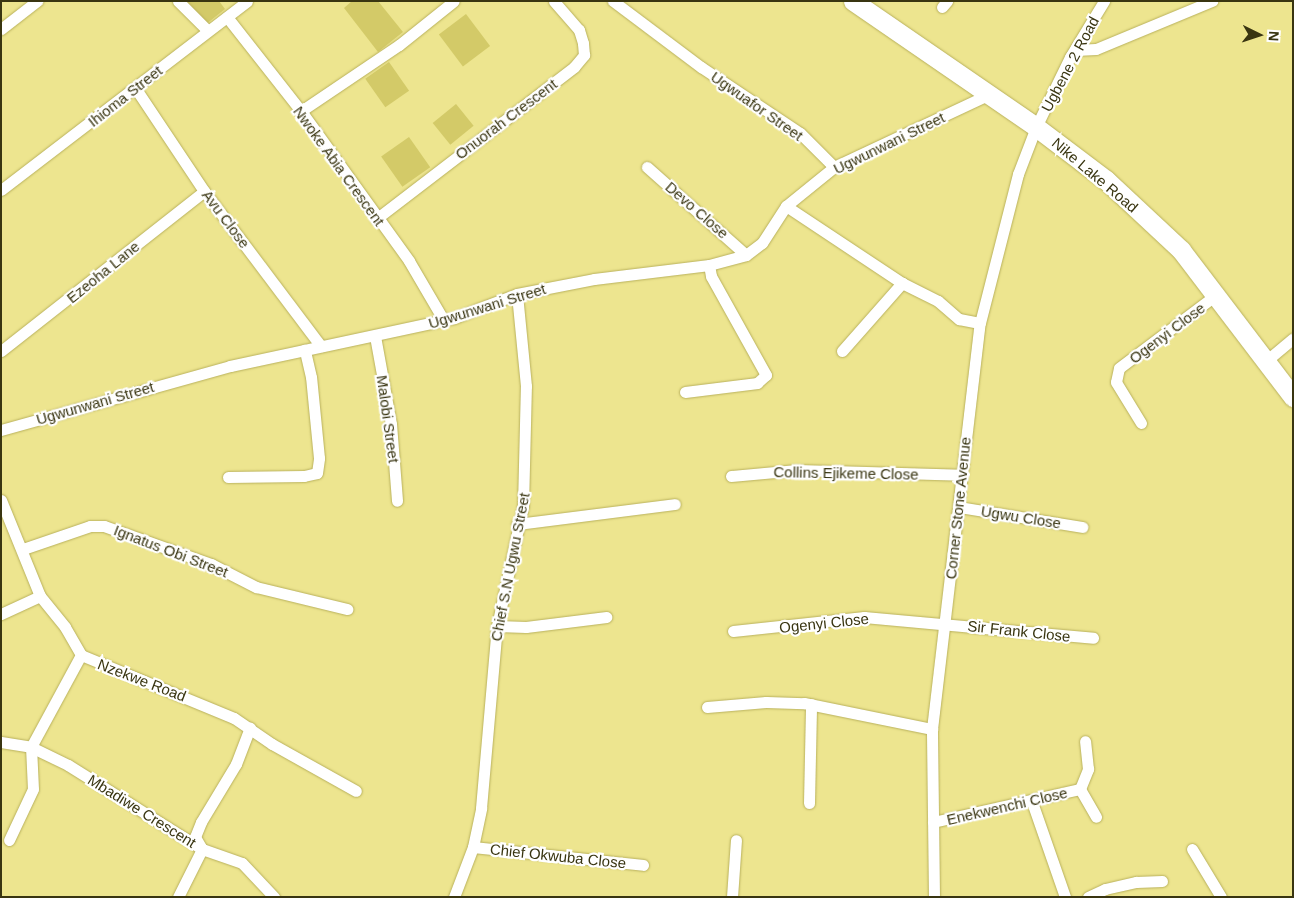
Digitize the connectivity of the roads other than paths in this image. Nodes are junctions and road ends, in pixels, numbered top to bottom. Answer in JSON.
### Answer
{"nodes":[{"id":1,"x":37,"y":1,"type":"edge"},
{"id":2,"x":178,"y":1,"type":"edge"},
{"id":3,"x":247,"y":1,"type":"edge"},
{"id":4,"x":454,"y":1,"type":"edge"},
{"id":5,"x":554,"y":1,"type":"edge"},
{"id":6,"x":613,"y":1,"type":"edge"},
{"id":7,"x":853,"y":1,"type":"edge"},
{"id":8,"x":1104,"y":1,"type":"edge"},
{"id":9,"x":1212,"y":1,"type":"edge"},
{"id":10,"x":227,"y":17,"type":"junction"},
{"id":11,"x":1,"y":29,"type":"edge"},
{"id":12,"x":208,"y":31,"type":"junction"},
{"id":13,"x":1070,"y":57,"type":"junction"},
{"id":14,"x":136,"y":89,"type":"junction"},
{"id":15,"x":990,"y":94,"type":"junction"},
{"id":16,"x":301,"y":111,"type":"junction"},
{"id":17,"x":1036,"y":127,"type":"junction"},
{"id":18,"x":647,"y":167,"type":"dead end"},
{"id":19,"x":834,"y":167,"type":"junction"},
{"id":20,"x":1,"y":190,"type":"edge"},
{"id":21,"x":204,"y":191,"type":"junction"},
{"id":22,"x":786,"y":206,"type":"junction"},
{"id":23,"x":376,"y":219,"type":"junction"},
{"id":24,"x":746,"y":254,"type":"junction"},
{"id":25,"x":709,"y":265,"type":"junction"},
{"id":26,"x":902,"y":283,"type":"junction"},
{"id":27,"x":517,"y":294,"type":"junction"},
{"id":28,"x":1216,"y":295,"type":"junction"},
{"id":29,"x":444,"y":321,"type":"junction"},
{"id":30,"x":980,"y":323,"type":"junction"},
{"id":31,"x":375,"y":336,"type":"junction"},
{"id":32,"x":1293,"y":338,"type":"edge"},
{"id":33,"x":321,"y":346,"type":"junction"},
{"id":34,"x":305,"y":350,"type":"junction"},
{"id":35,"x":1,"y":351,"type":"edge"},
{"id":36,"x":842,"y":351,"type":"dead end"},
{"id":37,"x":1266,"y":362,"type":"junction"},
{"id":38,"x":685,"y":392,"type":"dead end"},
{"id":39,"x":1293,"y":397,"type":"edge"},
{"id":40,"x":1141,"y":423,"type":"dead end"},
{"id":41,"x":1,"y":430,"type":"edge"},
{"id":42,"x":962,"y":475,"type":"junction"},
{"id":43,"x":731,"y":476,"type":"dead end"},
{"id":44,"x":228,"y":477,"type":"dead end"},
{"id":45,"x":1,"y":500,"type":"edge"},
{"id":46,"x":397,"y":501,"type":"dead end"},
{"id":47,"x":675,"y":504,"type":"dead end"},
{"id":48,"x":959,"y":507,"type":"junction"},
{"id":49,"x":517,"y":524,"type":"junction"},
{"id":50,"x":1082,"y":527,"type":"dead end"},
{"id":51,"x":23,"y":549,"type":"junction"},
{"id":52,"x":40,"y":596,"type":"junction"},
{"id":53,"x":347,"y":609,"type":"dead end"},
{"id":54,"x":1,"y":614,"type":"edge"},
{"id":55,"x":606,"y":618,"type":"dead end"},
{"id":56,"x":946,"y":624,"type":"junction"},
{"id":57,"x":497,"y":626,"type":"junction"},
{"id":58,"x":732,"y":631,"type":"dead end"},
{"id":59,"x":1093,"y":638,"type":"dead end"},
{"id":60,"x":81,"y":655,"type":"junction"},
{"id":61,"x":811,"y":704,"type":"junction"},
{"id":62,"x":707,"y":707,"type":"dead end"},
{"id":63,"x":250,"y":728,"type":"junction"},
{"id":64,"x":932,"y":729,"type":"junction"},
{"id":65,"x":1085,"y":740,"type":"dead end"},
{"id":66,"x":1,"y":742,"type":"edge"},
{"id":67,"x":31,"y":747,"type":"junction"},
{"id":68,"x":1080,"y":789,"type":"junction"},
{"id":69,"x":356,"y":791,"type":"dead end"},
{"id":70,"x":1032,"y":802,"type":"junction"},
{"id":71,"x":810,"y":803,"type":"dead end"},
{"id":72,"x":1096,"y":817,"type":"dead end"},
{"id":73,"x":933,"y":822,"type":"junction"},
{"id":74,"x":9,"y":840,"type":"dead end"},
{"id":75,"x":736,"y":840,"type":"dead end"},
{"id":76,"x":473,"y":847,"type":"junction"},
{"id":77,"x":202,"y":848,"type":"junction"},
{"id":78,"x":1192,"y":849,"type":"dead end"},
{"id":79,"x":643,"y":865,"type":"dead end"},
{"id":80,"x":1162,"y":880,"type":"dead end"},
{"id":81,"x":178,"y":897,"type":"edge"},
{"id":82,"x":274,"y":897,"type":"edge"},
{"id":83,"x":454,"y":897,"type":"edge"},
{"id":84,"x":732,"y":897,"type":"edge"},
{"id":85,"x":934,"y":897,"type":"edge"},
{"id":86,"x":1065,"y":897,"type":"edge"},
{"id":87,"x":1088,"y":897,"type":"edge"},
{"id":88,"x":1221,"y":897,"type":"edge"}],
"edges":[{"from":1,"to":11,"type":"street"},
{"from":2,"to":12,"type":"street"},
{"from":3,"to":10,"type":"street","name":"Ihioma Street"},
{"from":4,"to":16,"type":"street"},
{"from":5,"to":23,"type":"street","name":"Onuorah Crescent"},
{"from":6,"to":19,"type":"street","name":"Ugwuafor Street"},
{"from":7,"to":15,"type":"main road","name":"Nike Lake Road"},
{"from":8,"to":13,"type":"street","name":"Ugbene 2 Road"},
{"from":9,"to":13,"type":"street"},
{"from":10,"to":12,"type":"street","name":"Ihioma Street"},
{"from":10,"to":16,"type":"street","name":"Nwoke Abia Crescent"},
{"from":12,"to":14,"type":"street","name":"Ihioma Street"},
{"from":13,"to":17,"type":"street","name":"Ugbene 2 Road"},
{"from":14,"to":20,"type":"street","name":"Ihioma Street"},
{"from":14,"to":21,"type":"street","name":"Avu Close"},
{"from":15,"to":17,"type":"main road","name":"Nike Lake Road"},
{"from":15,"to":19,"type":"street","name":"Ugwunwani Street"},
{"from":16,"to":23,"type":"street","name":"Nwoke Abia Crescent"},
{"from":17,"to":28,"type":"main road","name":"Nike Lake Road"},
{"from":17,"to":30,"type":"street","name":"Corner Stone Avenue"},
{"from":18,"to":24,"type":"street","name":"Devo Close"},
{"from":19,"to":22,"type":"street","name":"Ugwunwani Street"},
{"from":21,"to":33,"type":"street","name":"Avu Close"},
{"from":21,"to":35,"type":"street","name":"Ezeoha Lane"},
{"from":22,"to":24,"type":"street","name":"Ugwunwani Street"},
{"from":22,"to":26,"type":"street"},
{"from":23,"to":29,"type":"street","name":"Nwoke Abia Crescent"},
{"from":24,"to":25,"type":"street","name":"Ugwunwani Street"},
{"from":25,"to":27,"type":"street","name":"Ugwunwani Street"},
{"from":25,"to":38,"type":"street"},
{"from":26,"to":30,"type":"street"},
{"from":26,"to":36,"type":"street"},
{"from":27,"to":29,"type":"street","name":"Ugwunwani Street"},
{"from":27,"to":49,"type":"street","name":"Chief S.N Ugwu Street"},
{"from":28,"to":37,"type":"main road","name":"Nike Lake Road"},
{"from":28,"to":40,"type":"street","name":"Ogenyi Close"},
{"from":29,"to":31,"type":"street","name":"Ugwunwani Street"},
{"from":30,"to":42,"type":"street","name":"Corner Stone Avenue"},
{"from":31,"to":33,"type":"street","name":"Ugwunwani Street"},
{"from":31,"to":46,"type":"street","name":"Malobi Street"},
{"from":32,"to":37,"type":"street"},
{"from":33,"to":34,"type":"street","name":"Ugwunwani Street"},
{"from":34,"to":41,"type":"street","name":"Ugwunwani Street"},
{"from":34,"to":44,"type":"street"},
{"from":37,"to":39,"type":"main road","name":"Nike Lake Road"},
{"from":42,"to":43,"type":"street","name":"Collins Ejikeme Close"},
{"from":42,"to":48,"type":"street","name":"Corner Stone Avenue"},
{"from":45,"to":51,"type":"street","name":"Nzekwe Road"},
{"from":47,"to":49,"type":"street"},
{"from":48,"to":50,"type":"street","name":"Ugwu Close"},
{"from":48,"to":56,"type":"street","name":"Corner Stone Avenue"},
{"from":49,"to":57,"type":"street","name":"Chief S.N Ugwu Street"},
{"from":51,"to":52,"type":"street","name":"Nzekwe Road"},
{"from":51,"to":53,"type":"street","name":"Ignatus Obi Street"},
{"from":52,"to":54,"type":"street"},
{"from":52,"to":60,"type":"street","name":"Nzekwe Road"},
{"from":55,"to":57,"type":"street"},
{"from":56,"to":58,"type":"street","name":"Ogenyi Close"},
{"from":56,"to":59,"type":"street","name":"Sir Frank Close"},
{"from":56,"to":64,"type":"street","name":"Corner Stone Avenue"},
{"from":57,"to":76,"type":"street","name":"Chief S.N Ugwu Street"},
{"from":60,"to":63,"type":"street","name":"Nzekwe Road"},
{"from":60,"to":67,"type":"street"},
{"from":61,"to":62,"type":"street"},
{"from":61,"to":64,"type":"street"},
{"from":61,"to":71,"type":"street"},
{"from":63,"to":69,"type":"street","name":"Nzekwe Road"},
{"from":63,"to":77,"type":"street"},
{"from":64,"to":73,"type":"street","name":"Corner Stone Avenue"},
{"from":65,"to":68,"type":"street","name":"Enekwenchi Close"},
{"from":66,"to":67,"type":"street","name":"Mbadiwe Crescent"},
{"from":67,"to":74,"type":"street"},
{"from":67,"to":77,"type":"street","name":"Mbadiwe Crescent"},
{"from":68,"to":70,"type":"street","name":"Enekwenchi Close"},
{"from":68,"to":72,"type":"street","name":"Enekwenchi Close"},
{"from":70,"to":73,"type":"street","name":"Enekwenchi Close"},
{"from":70,"to":86,"type":"street"},
{"from":73,"to":85,"type":"street","name":"Corner Stone Avenue"},
{"from":75,"to":84,"type":"street"},
{"from":76,"to":79,"type":"street","name":"Chief Okwuba Close"},
{"from":76,"to":83,"type":"street","name":"Chief S.N Ugwu Street"},
{"from":77,"to":81,"type":"street"},
{"from":77,"to":82,"type":"street","name":"Mbadiwe Crescent"},
{"from":78,"to":88,"type":"street"},
{"from":80,"to":87,"type":"street"}]}
